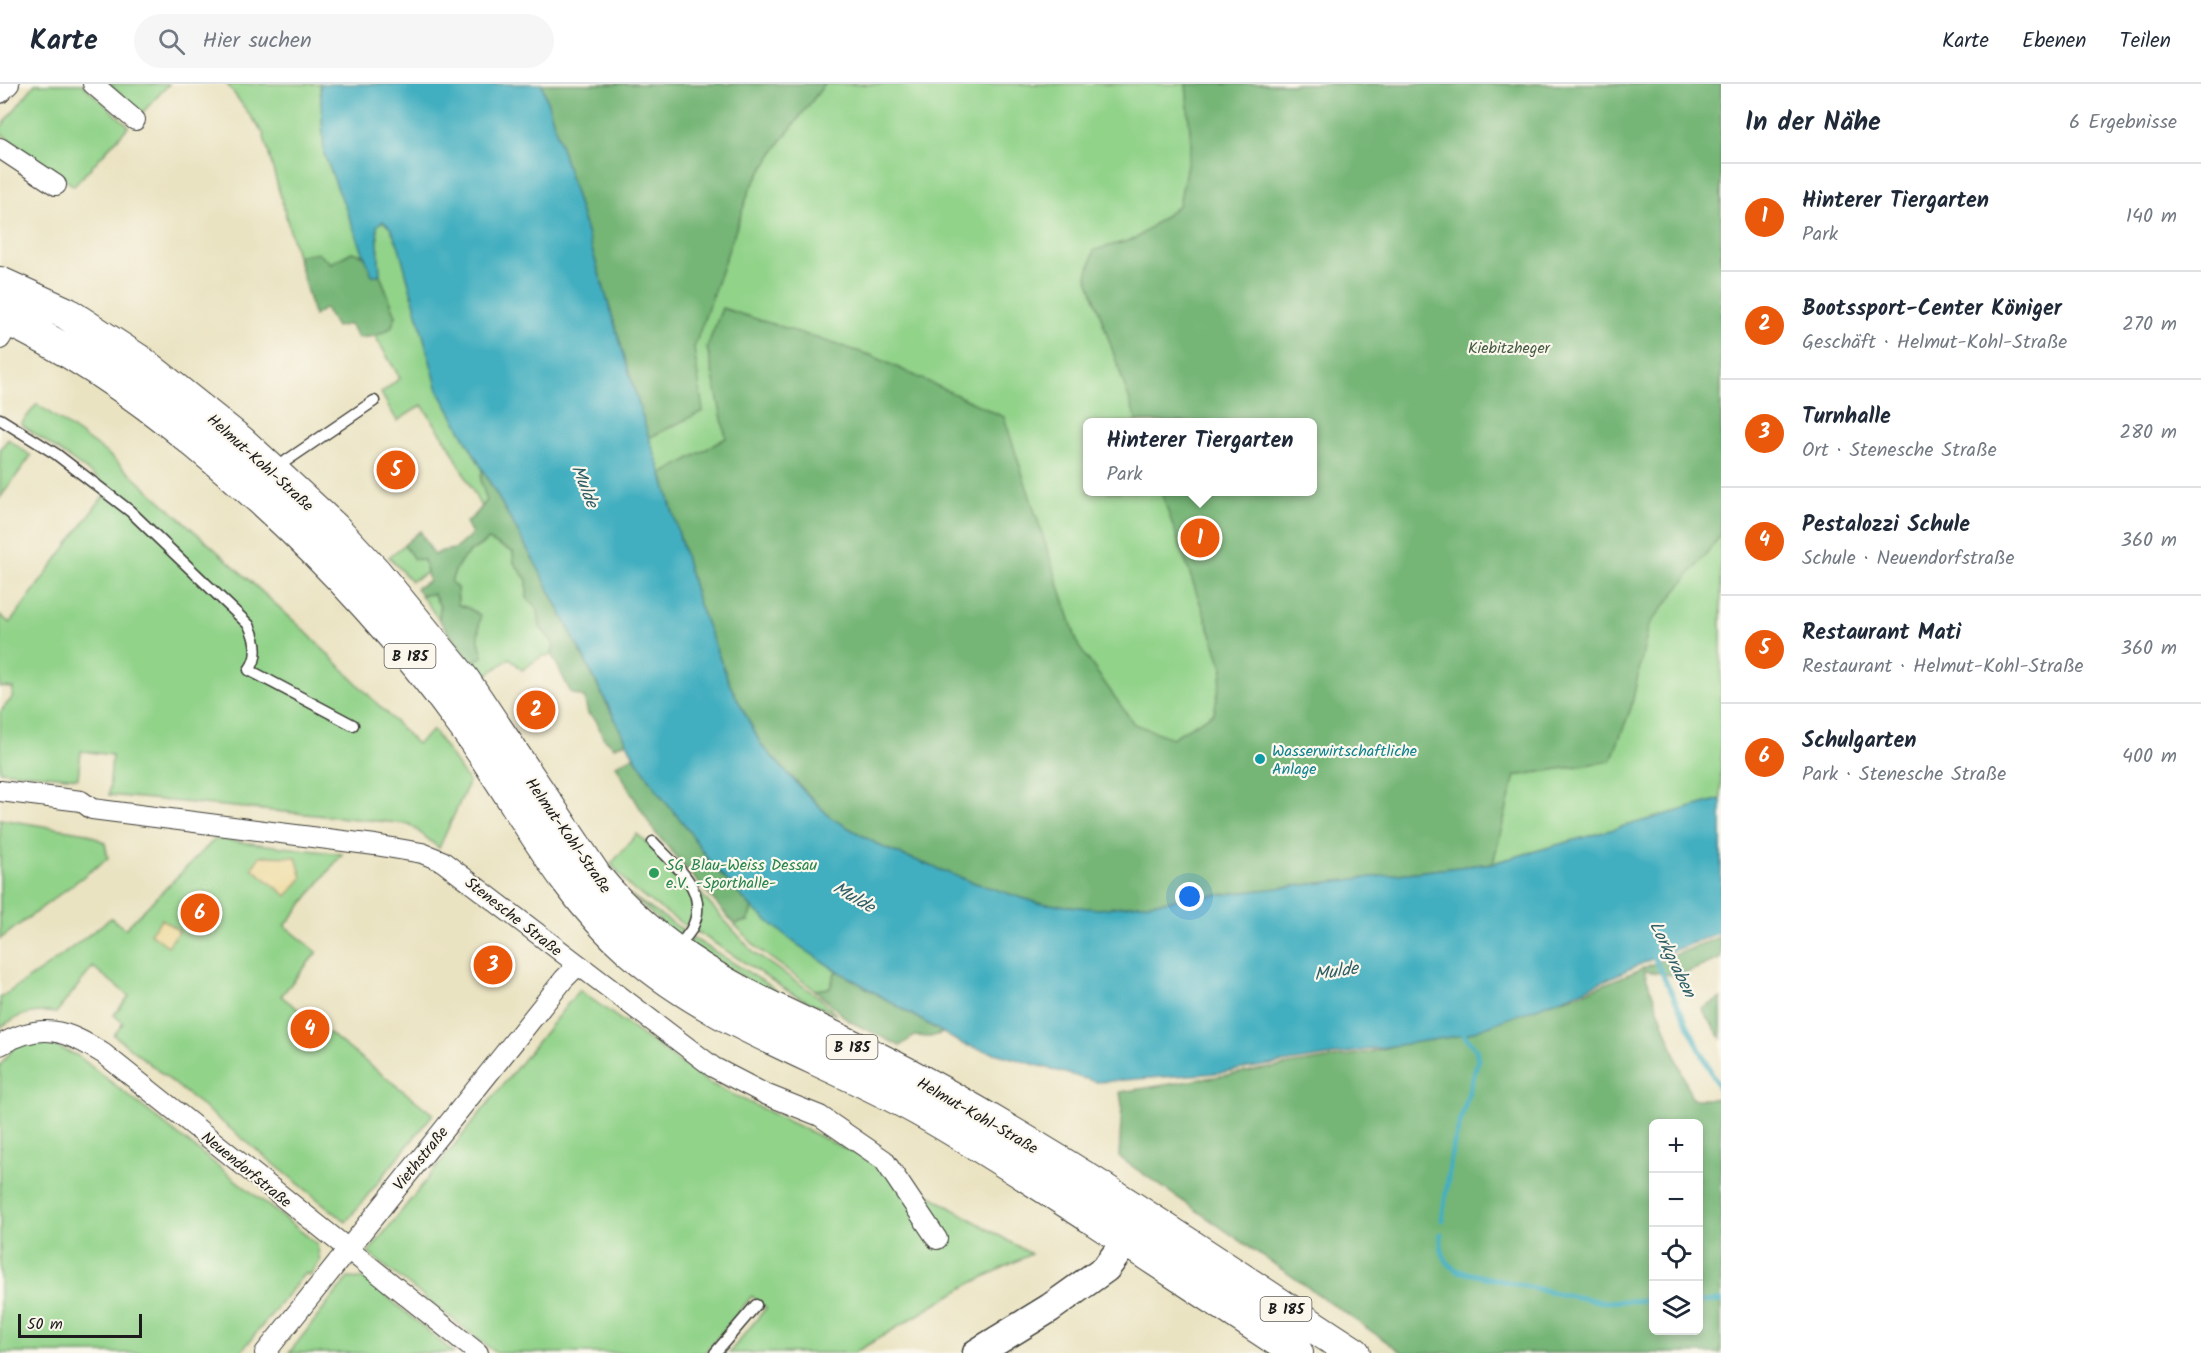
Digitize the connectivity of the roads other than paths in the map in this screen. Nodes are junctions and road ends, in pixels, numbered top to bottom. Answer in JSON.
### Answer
{"nodes":[{"id":1,"x":9,"y":84,"type":"edge"},
{"id":2,"x":93,"y":84,"type":"edge"},
{"id":3,"x":0,"y":93,"type":"edge"},
{"id":4,"x":135,"y":120,"type":"dead end"},
{"id":5,"x":0,"y":148,"type":"edge"},
{"id":6,"x":56,"y":185,"type":"dead end"},
{"id":7,"x":13,"y":288,"type":"edge"},
{"id":8,"x":4,"y":325,"type":"edge"},
{"id":9,"x":374,"y":401,"type":"dead end"},
{"id":10,"x":0,"y":419,"type":"edge"},
{"id":11,"x":312,"y":431,"type":"dead end"},
{"id":12,"x":313,"y":442,"type":"junction"},
{"id":13,"x":275,"y":471,"type":"junction"},
{"id":14,"x":353,"y":725,"type":"dead end"},
{"id":15,"x":0,"y":791,"type":"edge"},
{"id":16,"x":653,"y":842,"type":"dead end"},
{"id":17,"x":675,"y":952,"type":"junction"},
{"id":18,"x":578,"y":965,"type":"junction"},
{"id":19,"x":0,"y":1045,"type":"edge"},
{"id":20,"x":1144,"y":1216,"type":"junction"},
{"id":21,"x":937,"y":1239,"type":"dead end"},
{"id":22,"x":1127,"y":1241,"type":"junction"},
{"id":23,"x":348,"y":1248,"type":"junction"},
{"id":24,"x":756,"y":1305,"type":"dead end"},
{"id":25,"x":265,"y":1353,"type":"edge"},
{"id":26,"x":478,"y":1353,"type":"edge"},
{"id":27,"x":715,"y":1353,"type":"edge"},
{"id":28,"x":977,"y":1353,"type":"edge"},
{"id":29,"x":1298,"y":1353,"type":"edge"},
{"id":30,"x":1354,"y":1353,"type":"edge"}],
"edges":[{"from":1,"to":3,"type":"street"},
{"from":2,"to":4,"type":"street"},
{"from":5,"to":6,"type":"street"},
{"from":7,"to":8,"type":"street"},
{"from":7,"to":13,"type":"main road","name":"Helmut-Kohl-Straße","number":"B 185"},
{"from":8,"to":22,"type":"main road","name":"Helmut-Kohl-Straße","number":"B 185"},
{"from":9,"to":12,"type":"lane"},
{"from":10,"to":14,"type":"lane"},
{"from":11,"to":12,"type":"lane"},
{"from":12,"to":13,"type":"lane"},
{"from":13,"to":17,"type":"main road","name":"Helmut-Kohl-Straße","number":"B 185"},
{"from":15,"to":18,"type":"street","name":"Stenesche Straße"},
{"from":16,"to":17,"type":"lane"},
{"from":17,"to":20,"type":"main road","name":"Helmut-Kohl-Straße","number":"B 185"},
{"from":18,"to":21,"type":"street","name":"Stenesche Straße"},
{"from":18,"to":23,"type":"street","name":"Viethstraße"},
{"from":19,"to":23,"type":"street","name":"Neuendorfstraße"},
{"from":20,"to":22,"type":"street"},
{"from":20,"to":30,"type":"main road","name":"Helmut-Kohl-Straße","number":"B 185"},
{"from":22,"to":28,"type":"street"},
{"from":22,"to":29,"type":"main road","name":"Helmut-Kohl-Straße","number":"B 185"},
{"from":23,"to":25,"type":"street","name":"Viethstraße"},
{"from":23,"to":26,"type":"street","name":"Neuendorfstraße"},
{"from":24,"to":27,"type":"lane"}]}
